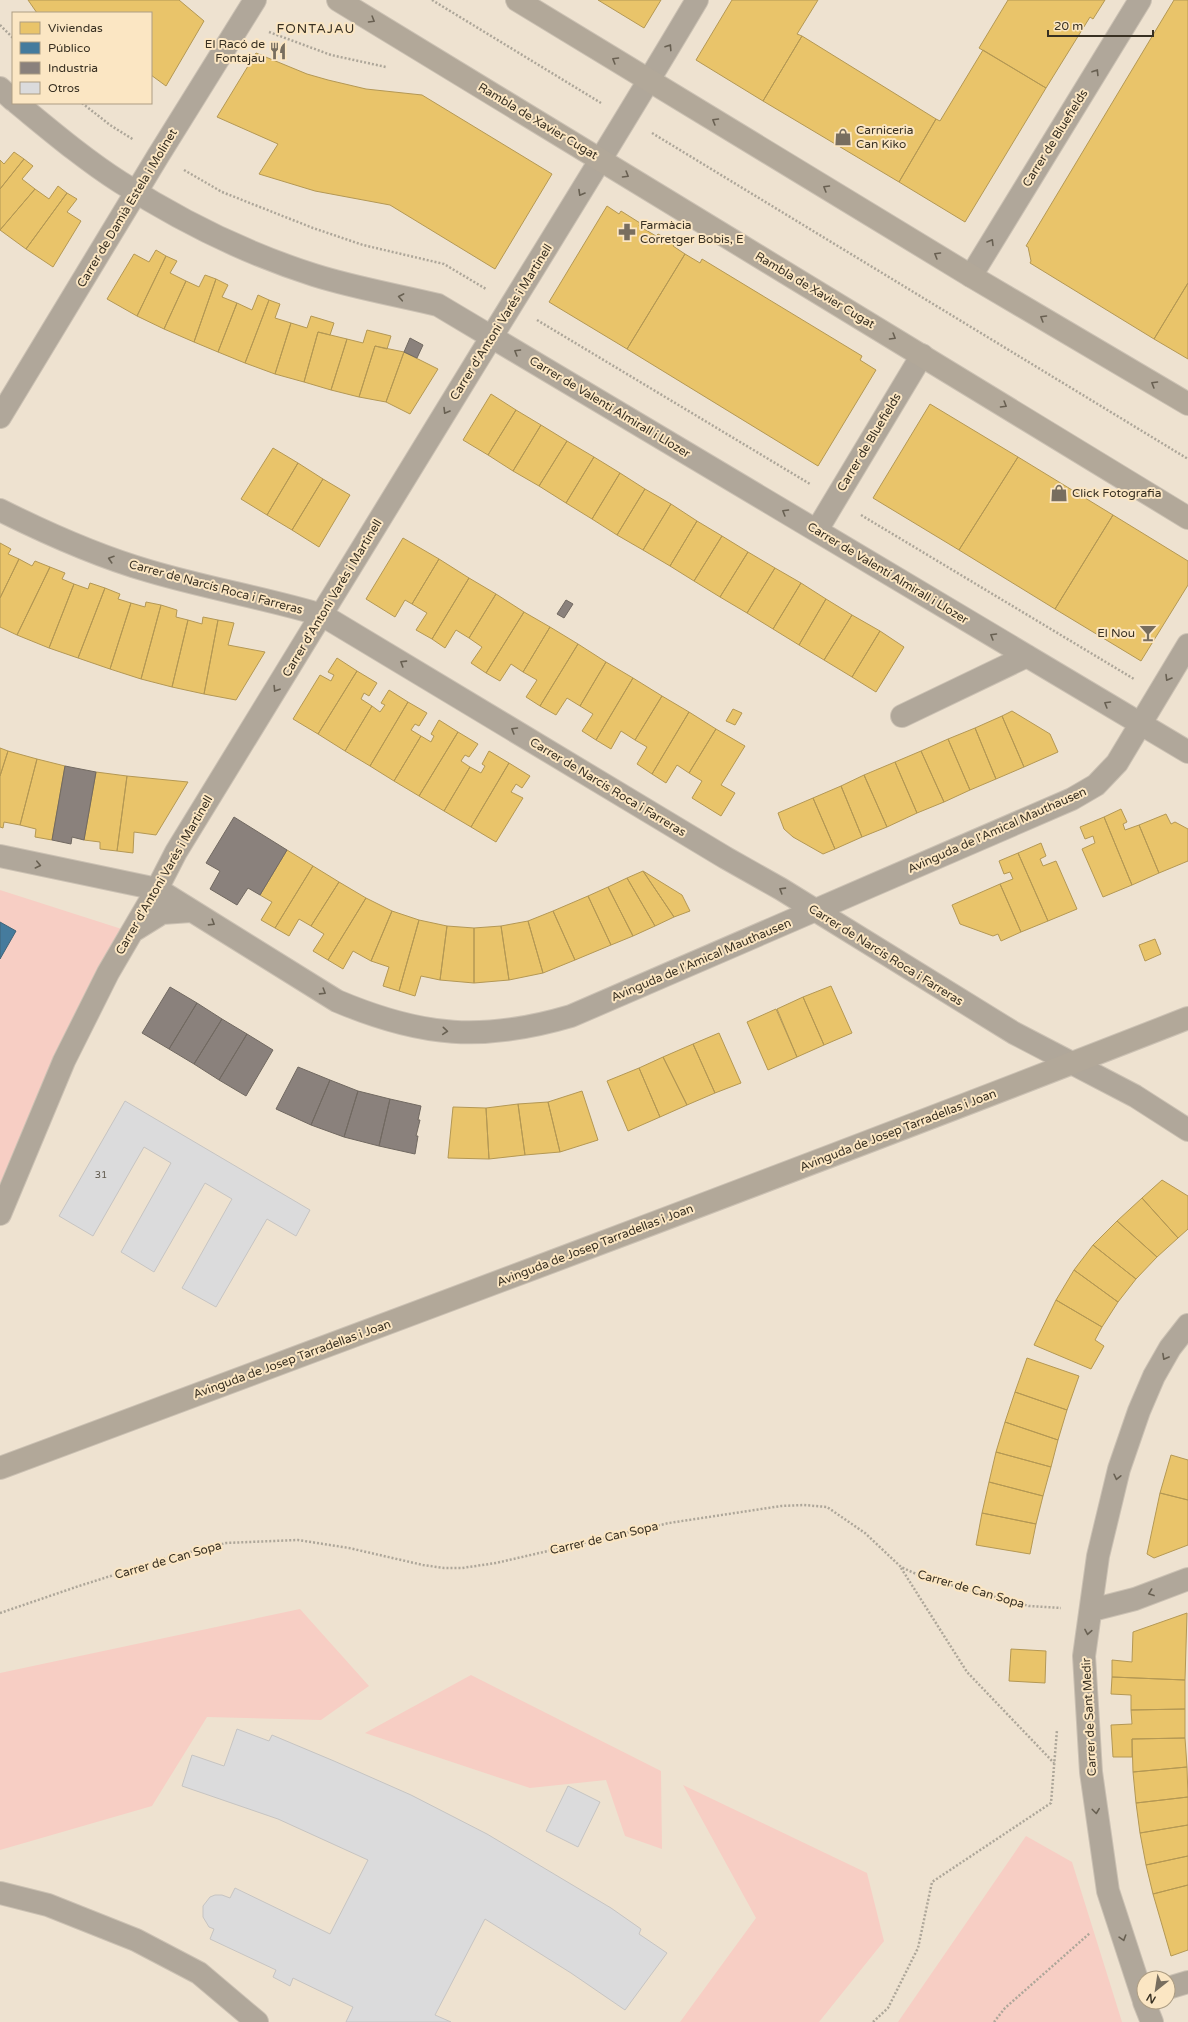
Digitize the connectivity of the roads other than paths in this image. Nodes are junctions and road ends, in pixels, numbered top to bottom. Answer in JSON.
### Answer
{"nodes":[{"id":1,"x":255,"y":0,"type":"edge"},
{"id":2,"x":338,"y":0,"type":"edge"},
{"id":3,"x":517,"y":0,"type":"edge"},
{"id":4,"x":697,"y":0,"type":"edge"},
{"id":5,"x":1140,"y":0,"type":"edge"},
{"id":6,"x":648,"y":80,"type":"junction"},
{"id":7,"x":0,"y":88,"type":"edge"},
{"id":8,"x":12,"y":99,"type":"edge"},
{"id":9,"x":18,"y":104,"type":"edge"},
{"id":10,"x":601,"y":160,"type":"junction"},
{"id":11,"x":136,"y":192,"type":"junction"},
{"id":12,"x":971,"y":276,"type":"junction"},
{"id":13,"x":492,"y":336,"type":"junction"},
{"id":14,"x":922,"y":355,"type":"junction"},
{"id":15,"x":1188,"y":404,"type":"edge"},
{"id":16,"x":0,"y":417,"type":"edge"},
{"id":17,"x":0,"y":510,"type":"edge"},
{"id":18,"x":1188,"y":518,"type":"edge"},
{"id":19,"x":816,"y":530,"type":"junction"},
{"id":20,"x":322,"y":615,"type":"junction"},
{"id":21,"x":1188,"y":645,"type":"edge"},
{"id":22,"x":1027,"y":656,"type":"junction"},
{"id":23,"x":902,"y":716,"type":"dead end"},
{"id":24,"x":1141,"y":724,"type":"junction"},
{"id":25,"x":1188,"y":752,"type":"edge"},
{"id":26,"x":0,"y":856,"type":"edge"},
{"id":27,"x":156,"y":890,"type":"junction"},
{"id":28,"x":191,"y":911,"type":"junction"},
{"id":29,"x":814,"y":911,"type":"junction"},
{"id":30,"x":131,"y":932,"type":"junction"},
{"id":31,"x":1188,"y":1018,"type":"edge"},
{"id":32,"x":1072,"y":1063,"type":"junction"},
{"id":33,"x":1188,"y":1130,"type":"edge"},
{"id":34,"x":0,"y":1214,"type":"edge"},
{"id":35,"x":1188,"y":1325,"type":"edge"},
{"id":36,"x":0,"y":1468,"type":"edge"},
{"id":37,"x":1188,"y":1579,"type":"edge"},
{"id":38,"x":1092,"y":1610,"type":"junction"},
{"id":39,"x":0,"y":1893,"type":"edge"},
{"id":40,"x":1136,"y":1975,"type":"edge"},
{"id":41,"x":1188,"y":1982,"type":"edge"},
{"id":42,"x":1176,"y":1986,"type":"edge"},
{"id":43,"x":1148,"y":2010,"type":"edge"},
{"id":44,"x":258,"y":2022,"type":"edge"},
{"id":45,"x":1152,"y":2022,"type":"edge"}],
"edges":[{"from":1,"to":11,"type":"street","name":"Carrer de Damià Estela i Molinet"},
{"from":2,"to":10,"type":"main road","name":"Rambla de Xavier Cugat","one_way":true},
{"from":6,"to":3,"type":"main road","one_way":true},
{"from":6,"to":4,"type":"street","name":"Carrer d'Antoni Varés i Martinell","one_way":true},
{"from":12,"to":5,"type":"street","name":"Carrer de Bluefields","one_way":true},
{"from":6,"to":10,"type":"street","name":"Carrer d'Antoni Varés i Martinell"},
{"from":12,"to":6,"type":"main road","one_way":true},
{"from":7,"to":8,"type":"street"},
{"from":9,"to":11,"type":"street","name":"Carrer de Valentí Almirall i Llozer"},
{"from":10,"to":13,"type":"street","name":"Carrer d'Antoni Varés i Martinell","one_way":true},
{"from":10,"to":14,"type":"main road","name":"Rambla de Xavier Cugat","one_way":true},
{"from":13,"to":11,"type":"street","name":"Carrer de Valentí Almirall i Llozer","one_way":true},
{"from":11,"to":16,"type":"street","name":"Carrer de Damià Estela i Molinet"},
{"from":15,"to":12,"type":"main road","one_way":true},
{"from":19,"to":13,"type":"street","name":"Carrer de Valentí Almirall i Llozer","one_way":true},
{"from":13,"to":20,"type":"street","name":"Carrer d'Antoni Varés i Martinell","one_way":true},
{"from":14,"to":18,"type":"main road","name":"Rambla de Xavier Cugat","one_way":true},
{"from":14,"to":19,"type":"street","name":"Carrer de Bluefields"},
{"from":20,"to":17,"type":"street","name":"Carrer de Narcís Roca i Farreras","one_way":true},
{"from":22,"to":19,"type":"street","name":"Carrer de Valentí Almirall i Llozer","one_way":true},
{"from":20,"to":27,"type":"street","name":"Carrer d'Antoni Varés i Martinell","one_way":true},
{"from":29,"to":20,"type":"street","name":"Carrer de Narcís Roca i Farreras","one_way":true},
{"from":21,"to":24,"type":"street","name":"Avinguda de l'Amical Mauthausen","one_way":true},
{"from":22,"to":23,"type":"street"},
{"from":24,"to":22,"type":"street","name":"Carrer de Valentí Almirall i Llozer","one_way":true},
{"from":24,"to":25,"type":"street","name":"Carrer de Valentí Almirall i Llozer"},
{"from":24,"to":29,"type":"street","name":"Avinguda de l'Amical Mauthausen"},
{"from":26,"to":27,"type":"street","name":"Avinguda de l'Amical Mauthausen","one_way":true},
{"from":27,"to":28,"type":"street","name":"Avinguda de l'Amical Mauthausen"},
{"from":27,"to":30,"type":"street","name":"Carrer d'Antoni Varés i Martinell"},
{"from":28,"to":29,"type":"street","name":"Avinguda de l'Amical Mauthausen","one_way":true},
{"from":28,"to":30,"type":"street"},
{"from":29,"to":32,"type":"street","name":"Carrer de Narcís Roca i Farreras"},
{"from":30,"to":34,"type":"street","name":"Carrer d'Antoni Varés i Martinell"},
{"from":31,"to":32,"type":"main road","name":"Avinguda de Josep Tarradellas i Joan"},
{"from":32,"to":33,"type":"street","name":"Carrer de Narcís Roca i Farreras"},
{"from":32,"to":36,"type":"main road","name":"Avinguda de Josep Tarradellas i Joan"},
{"from":35,"to":38,"type":"street","name":"Carrer de Sant Medir","one_way":true},
{"from":37,"to":38,"type":"street","one_way":true},
{"from":38,"to":40,"type":"street","name":"Carrer de Sant Medir","one_way":true},
{"from":39,"to":44,"type":"street"},
{"from":41,"to":42,"type":"street"},
{"from":43,"to":45,"type":"street","name":"Carrer de Sant Medir"}]}
